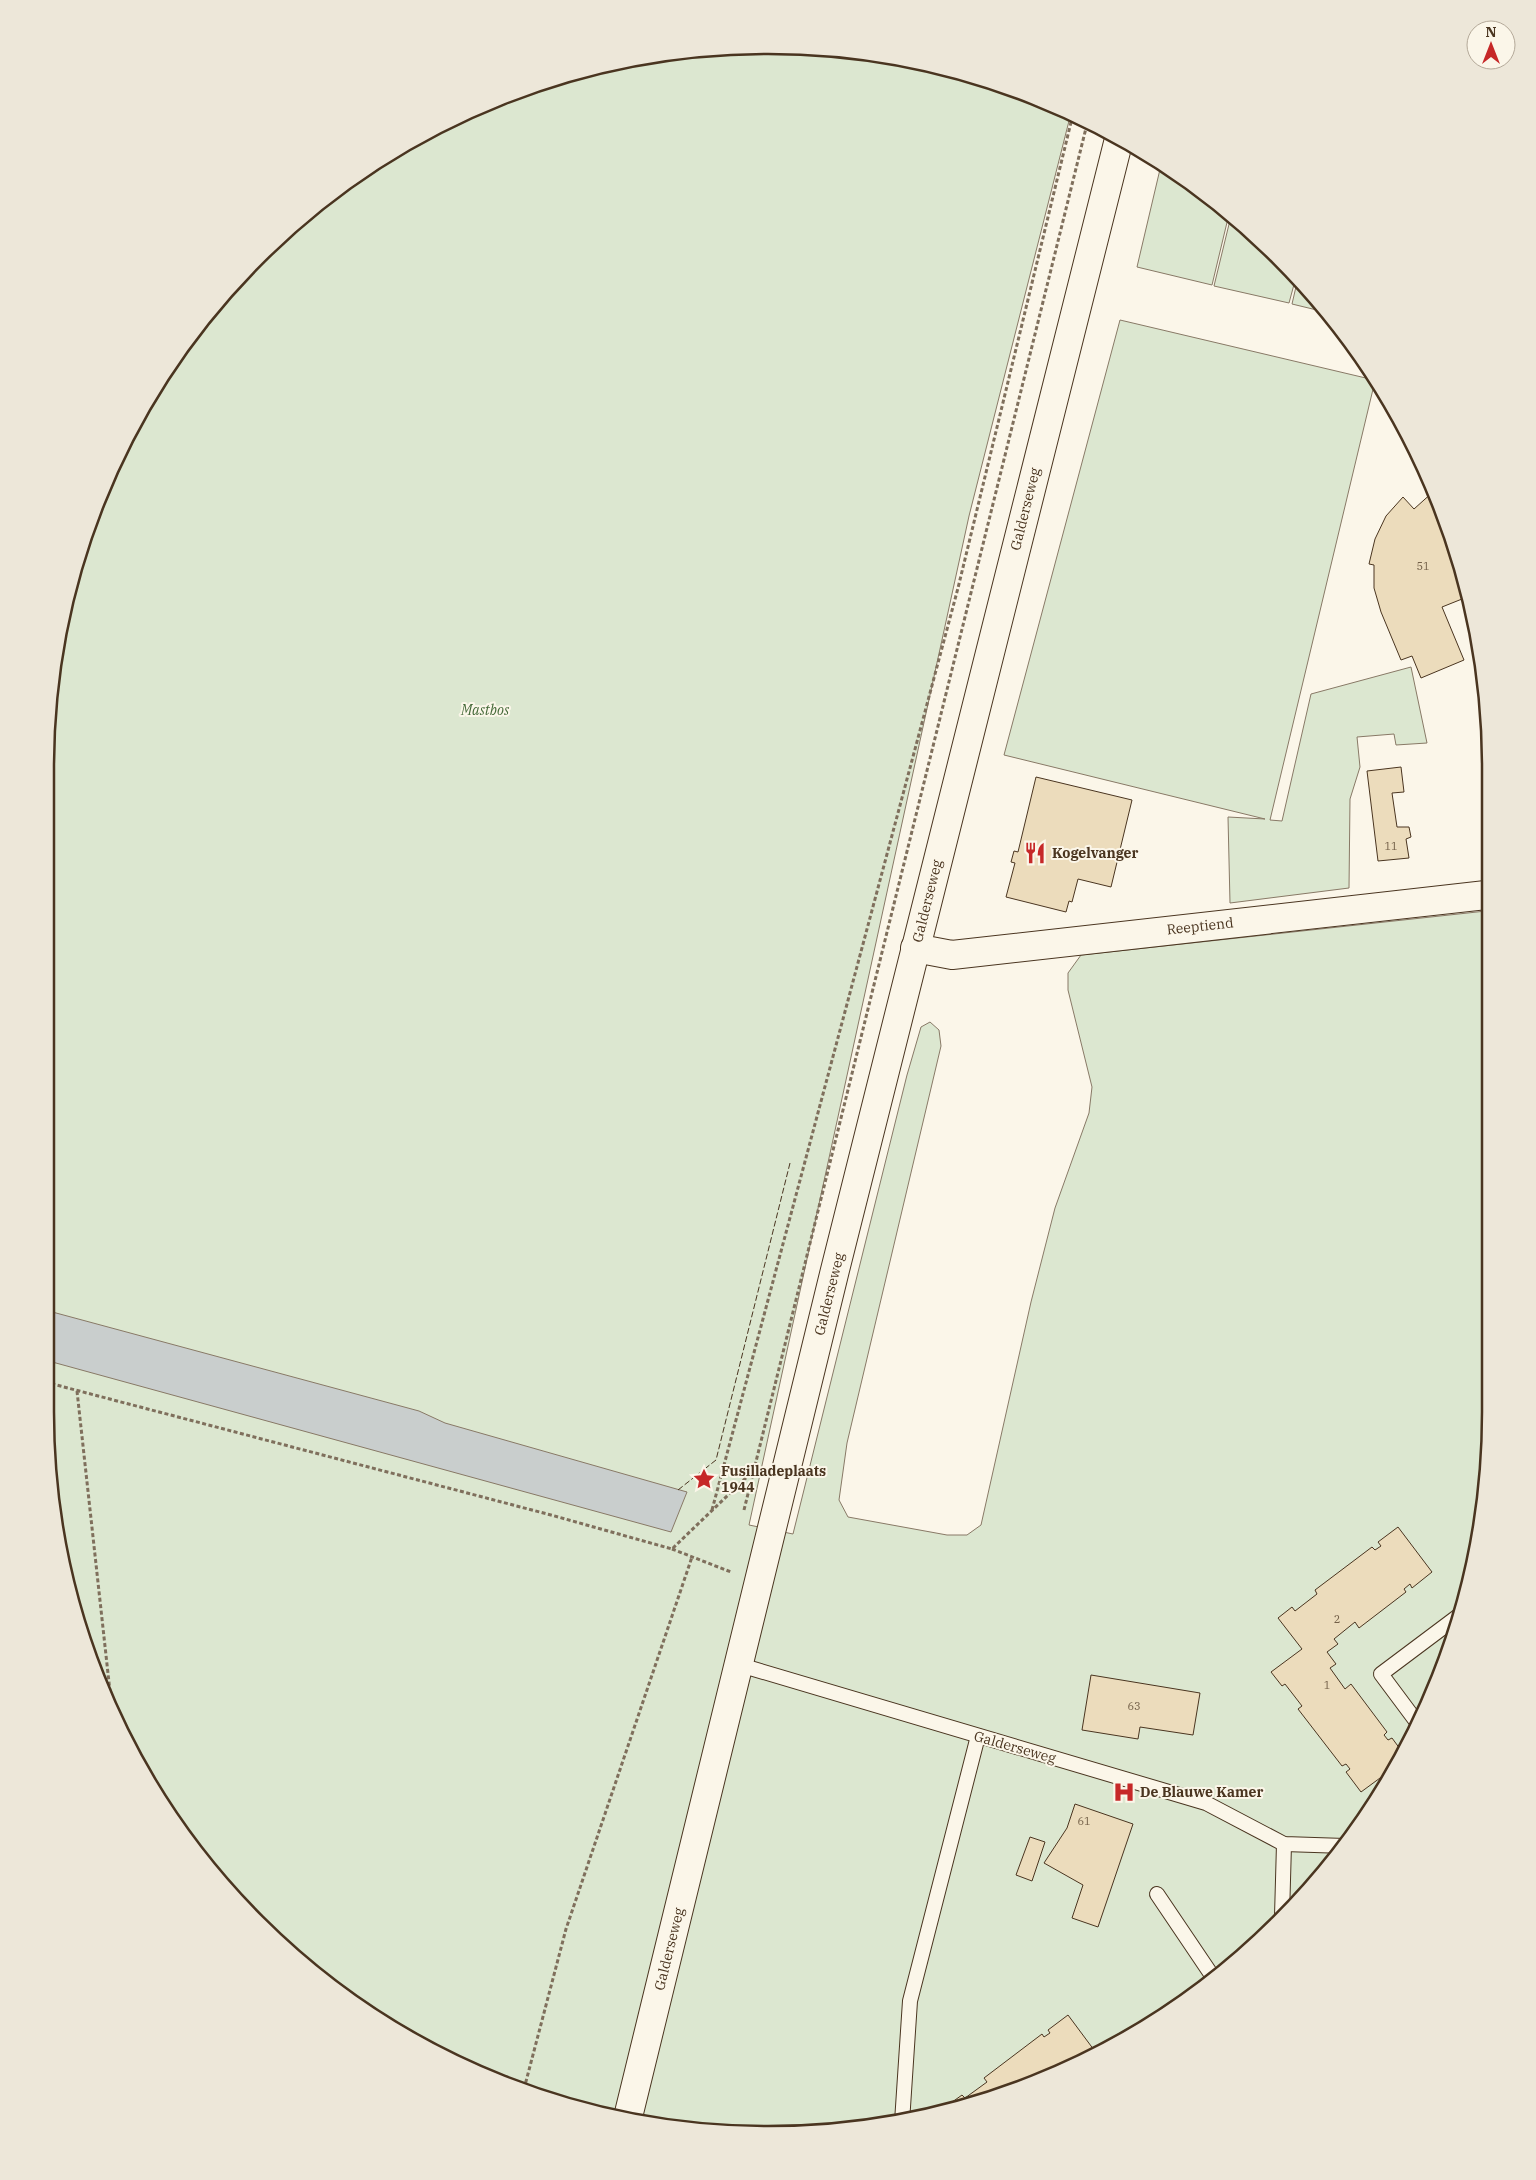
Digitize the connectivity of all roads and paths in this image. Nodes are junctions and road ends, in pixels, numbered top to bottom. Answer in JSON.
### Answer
{"nodes":[{"id":1,"x":1071,"y":121,"type":"edge"},
{"id":2,"x":1086,"y":128,"type":"edge"},
{"id":3,"x":1117,"y":145,"type":"edge"},
{"id":4,"x":1482,"y":895,"type":"edge"},
{"id":5,"x":915,"y":948,"type":"junction"},
{"id":6,"x":54,"y":1385,"type":"edge"},
{"id":7,"x":77,"y":1391,"type":"junction"},
{"id":8,"x":712,"y":1510,"type":"junction"},
{"id":9,"x":672,"y":1549,"type":"junction"},
{"id":10,"x":692,"y":1557,"type":"junction"},
{"id":11,"x":761,"y":1580,"type":"junction"},
{"id":12,"x":1450,"y":1621,"type":"edge"},
{"id":13,"x":740,"y":1665,"type":"junction"},
{"id":14,"x":110,"y":1689,"type":"edge"},
{"id":15,"x":1414,"y":1718,"type":"edge"},
{"id":16,"x":978,"y":1736,"type":"junction"},
{"id":17,"x":1284,"y":1844,"type":"junction"},
{"id":18,"x":1336,"y":1846,"type":"edge"},
{"id":19,"x":1157,"y":1894,"type":"dead end"},
{"id":20,"x":1282,"y":1907,"type":"edge"},
{"id":21,"x":1210,"y":1973,"type":"edge"},
{"id":22,"x":525,"y":2083,"type":"edge"},
{"id":23,"x":629,"y":2113,"type":"edge"},
{"id":24,"x":903,"y":2114,"type":"edge"}],
"edges":[{"from":1,"to":8,"type":"path"},
{"from":2,"to":8,"type":"path"},
{"from":3,"to":5,"type":"street","name":"Galderseweg"},
{"from":4,"to":5,"type":"street","name":"Reeptiend"},
{"from":5,"to":11,"type":"street","name":"Galderseweg"},
{"from":6,"to":7,"type":"path"},
{"from":7,"to":9,"type":"path"},
{"from":7,"to":14,"type":"path"},
{"from":8,"to":9,"type":"path"},
{"from":9,"to":10,"type":"path"},
{"from":10,"to":11,"type":"path"},
{"from":10,"to":22,"type":"path"},
{"from":11,"to":13,"type":"street","name":"Galderseweg"},
{"from":12,"to":15,"type":"lane"},
{"from":13,"to":16,"type":"lane","name":"Galderseweg"},
{"from":13,"to":23,"type":"street","name":"Galderseweg"},
{"from":16,"to":17,"type":"lane","name":"Galderseweg"},
{"from":16,"to":24,"type":"lane"},
{"from":17,"to":18,"type":"lane","name":"Galderseweg"},
{"from":17,"to":20,"type":"lane"},
{"from":19,"to":21,"type":"lane"}]}
